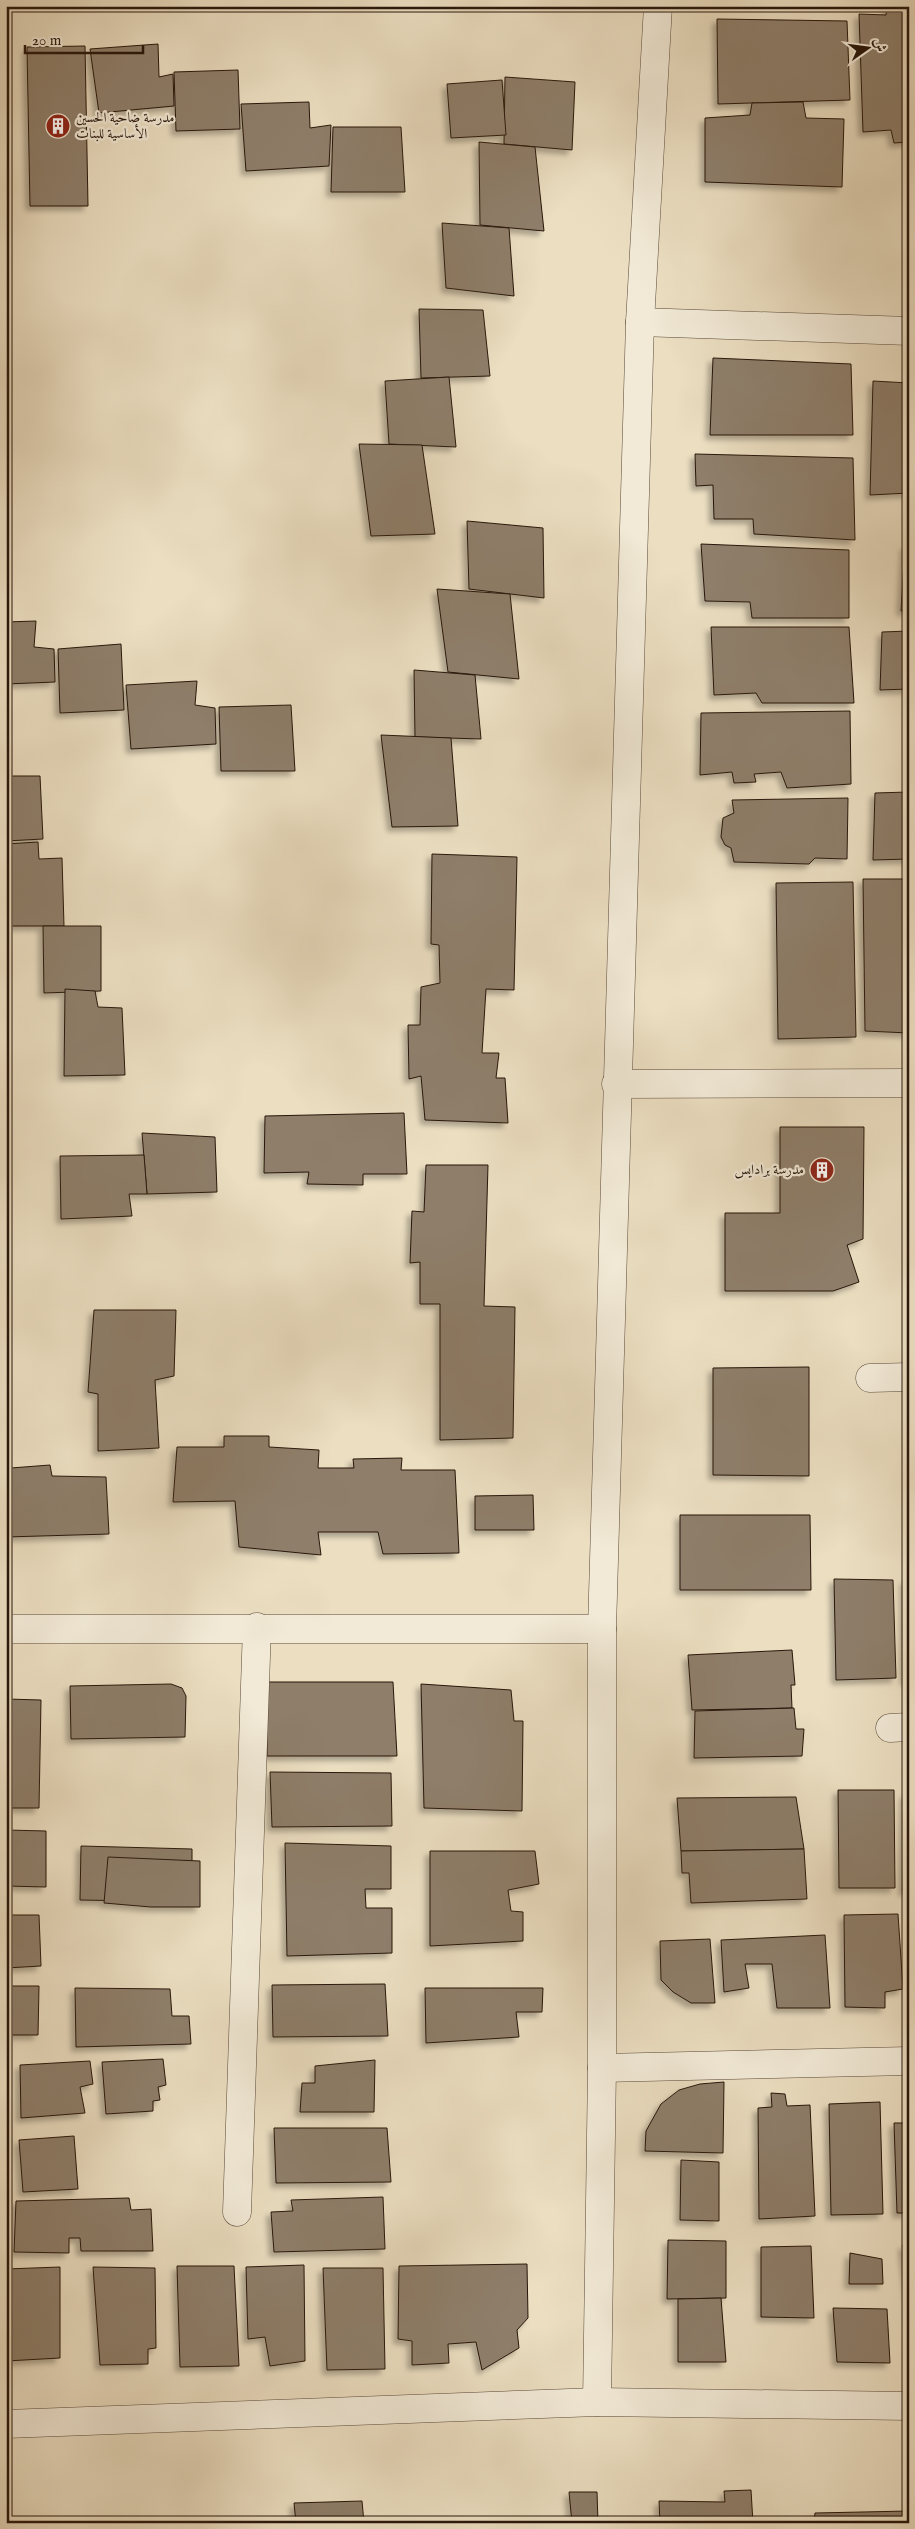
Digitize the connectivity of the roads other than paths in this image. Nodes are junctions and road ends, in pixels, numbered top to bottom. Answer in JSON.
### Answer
{"nodes":[{"id":1,"x":658,"y":6,"type":"edge"},
{"id":2,"x":640,"y":322,"type":"junction"},
{"id":3,"x":909,"y":331,"type":"edge"},
{"id":4,"x":909,"y":1083,"type":"edge"},
{"id":5,"x":616,"y":1084,"type":"junction"},
{"id":6,"x":909,"y":1377,"type":"edge"},
{"id":7,"x":870,"y":1378,"type":"dead end"},
{"id":8,"x":257,"y":1628,"type":"junction"},
{"id":9,"x":6,"y":1629,"type":"edge"},
{"id":10,"x":602,"y":1629,"type":"junction"},
{"id":11,"x":909,"y":2061,"type":"edge"},
{"id":12,"x":602,"y":2068,"type":"junction"},
{"id":13,"x":236,"y":2212,"type":"dead end"},
{"id":14,"x":598,"y":2402,"type":"junction"},
{"id":15,"x":909,"y":2406,"type":"edge"},
{"id":16,"x":6,"y":2424,"type":"edge"}],
"edges":[{"from":1,"to":2,"type":"street"},
{"from":2,"to":3,"type":"street"},
{"from":2,"to":5,"type":"street"},
{"from":4,"to":5,"type":"street"},
{"from":5,"to":10,"type":"street"},
{"from":6,"to":7,"type":"street"},
{"from":8,"to":9,"type":"street"},
{"from":8,"to":10,"type":"street"},
{"from":8,"to":13,"type":"street"},
{"from":10,"to":12,"type":"street"},
{"from":11,"to":12,"type":"street"},
{"from":12,"to":14,"type":"street"},
{"from":14,"to":15,"type":"street"},
{"from":14,"to":16,"type":"street"}]}
